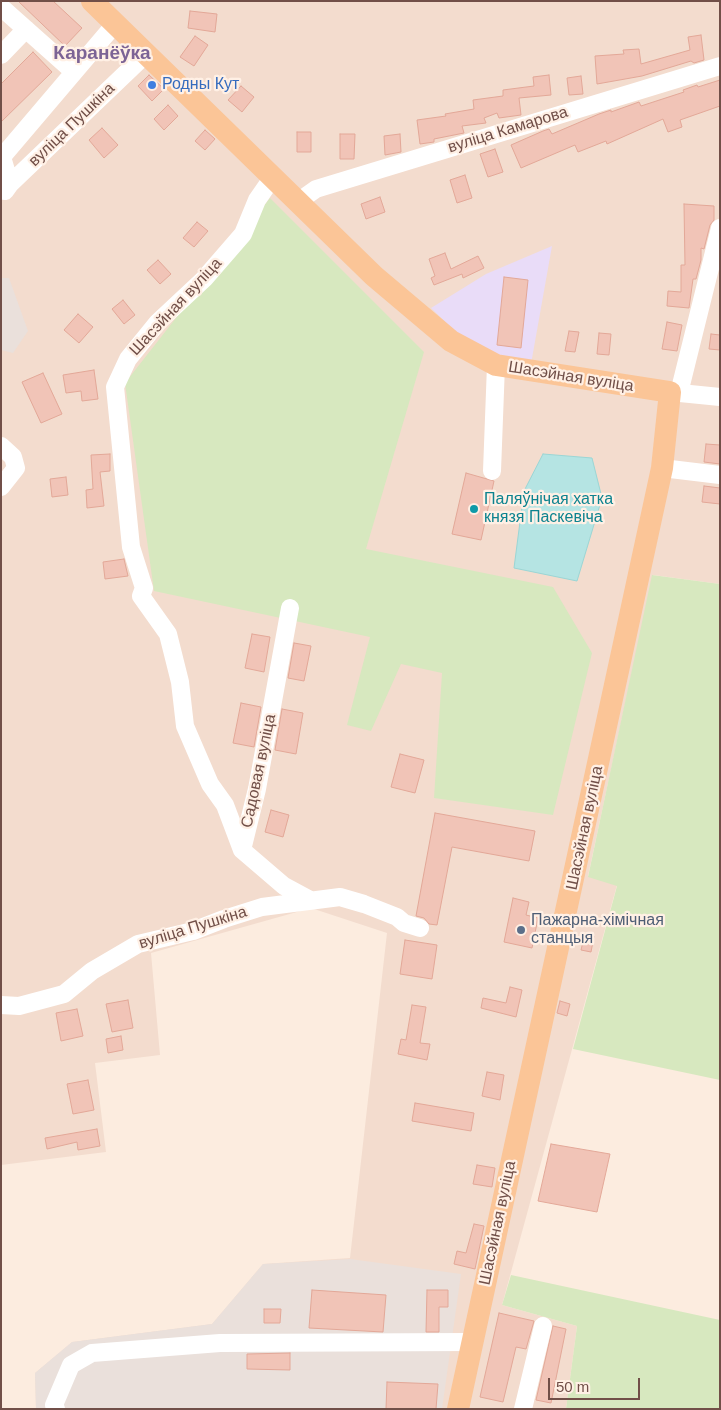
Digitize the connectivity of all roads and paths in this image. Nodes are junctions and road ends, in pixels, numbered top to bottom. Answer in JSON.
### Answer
{"nodes":[{"id":1,"x":92,"y":1,"type":"edge"},
{"id":2,"x":1,"y":7,"type":"edge"},
{"id":3,"x":115,"y":24,"type":"junction"},
{"id":4,"x":26,"y":30,"type":"junction"},
{"id":5,"x":146,"y":54,"type":"junction"},
{"id":6,"x":1,"y":55,"type":"edge"},
{"id":7,"x":720,"y":66,"type":"edge"},
{"id":8,"x":74,"y":72,"type":"junction"},
{"id":9,"x":273,"y":177,"type":"junction"},
{"id":10,"x":4,"y":189,"type":"edge"},
{"id":11,"x":299,"y":201,"type":"junction"},
{"id":12,"x":720,"y":228,"type":"edge"},
{"id":13,"x":496,"y":365,"type":"junction"},
{"id":14,"x":674,"y":392,"type":"junction"},
{"id":15,"x":720,"y":398,"type":"edge"},
{"id":16,"x":1,"y":446,"type":"edge"},
{"id":17,"x":662,"y":468,"type":"junction"},
{"id":18,"x":492,"y":471,"type":"dead end"},
{"id":19,"x":720,"y":475,"type":"edge"},
{"id":20,"x":1,"y":486,"type":"edge"},
{"id":21,"x":290,"y":608,"type":"dead end"},
{"id":22,"x":242,"y":850,"type":"junction"},
{"id":23,"x":310,"y":900,"type":"junction"},
{"id":24,"x":420,"y":928,"type":"dead end"},
{"id":25,"x":1,"y":1005,"type":"edge"},
{"id":26,"x":542,"y":1326,"type":"dead end"},
{"id":27,"x":473,"y":1342,"type":"junction"},
{"id":28,"x":56,"y":1409,"type":"edge"},
{"id":29,"x":458,"y":1409,"type":"edge"},
{"id":30,"x":523,"y":1409,"type":"edge"}],
"edges":[{"from":1,"to":3,"type":"main road","name":"Шасэйная вуліца"},
{"from":2,"to":4,"type":"street"},
{"from":3,"to":5,"type":"main road","name":"Шасэйная вуліца"},
{"from":3,"to":8,"type":"street"},
{"from":4,"to":6,"type":"street"},
{"from":4,"to":8,"type":"street"},
{"from":5,"to":9,"type":"main road","name":"Шасэйная вуліца"},
{"from":5,"to":10,"type":"street","name":"вуліца Пушкіна"},
{"from":7,"to":11,"type":"street","name":"вуліца Камарова"},
{"from":8,"to":10,"type":"street"},
{"from":9,"to":11,"type":"main road","name":"Шасэйная вуліца"},
{"from":9,"to":22,"type":"street","name":"Шасэйная вуліца"},
{"from":11,"to":13,"type":"main road","name":"Шасэйная вуліца"},
{"from":12,"to":14,"type":"street","name":"Шасэйная вуліца"},
{"from":13,"to":14,"type":"main road","name":"Шасэйная вуліца"},
{"from":13,"to":18,"type":"street"},
{"from":14,"to":15,"type":"street","name":"Шасэйная вуліца"},
{"from":14,"to":17,"type":"main road","name":"Шасэйная вуліца"},
{"from":16,"to":20,"type":"street"},
{"from":17,"to":19,"type":"street"},
{"from":17,"to":27,"type":"main road","name":"Шасэйная вуліца"},
{"from":21,"to":22,"type":"street","name":"Садовая вуліца"},
{"from":22,"to":23,"type":"street","name":"Садовая вуліца"},
{"from":23,"to":24,"type":"street","name":"вуліца Пушкіна"},
{"from":23,"to":25,"type":"street","name":"вуліца Пушкіна"},
{"from":26,"to":30,"type":"street"},
{"from":27,"to":28,"type":"street"},
{"from":27,"to":29,"type":"main road","name":"Шасэйная вуліца"}]}
